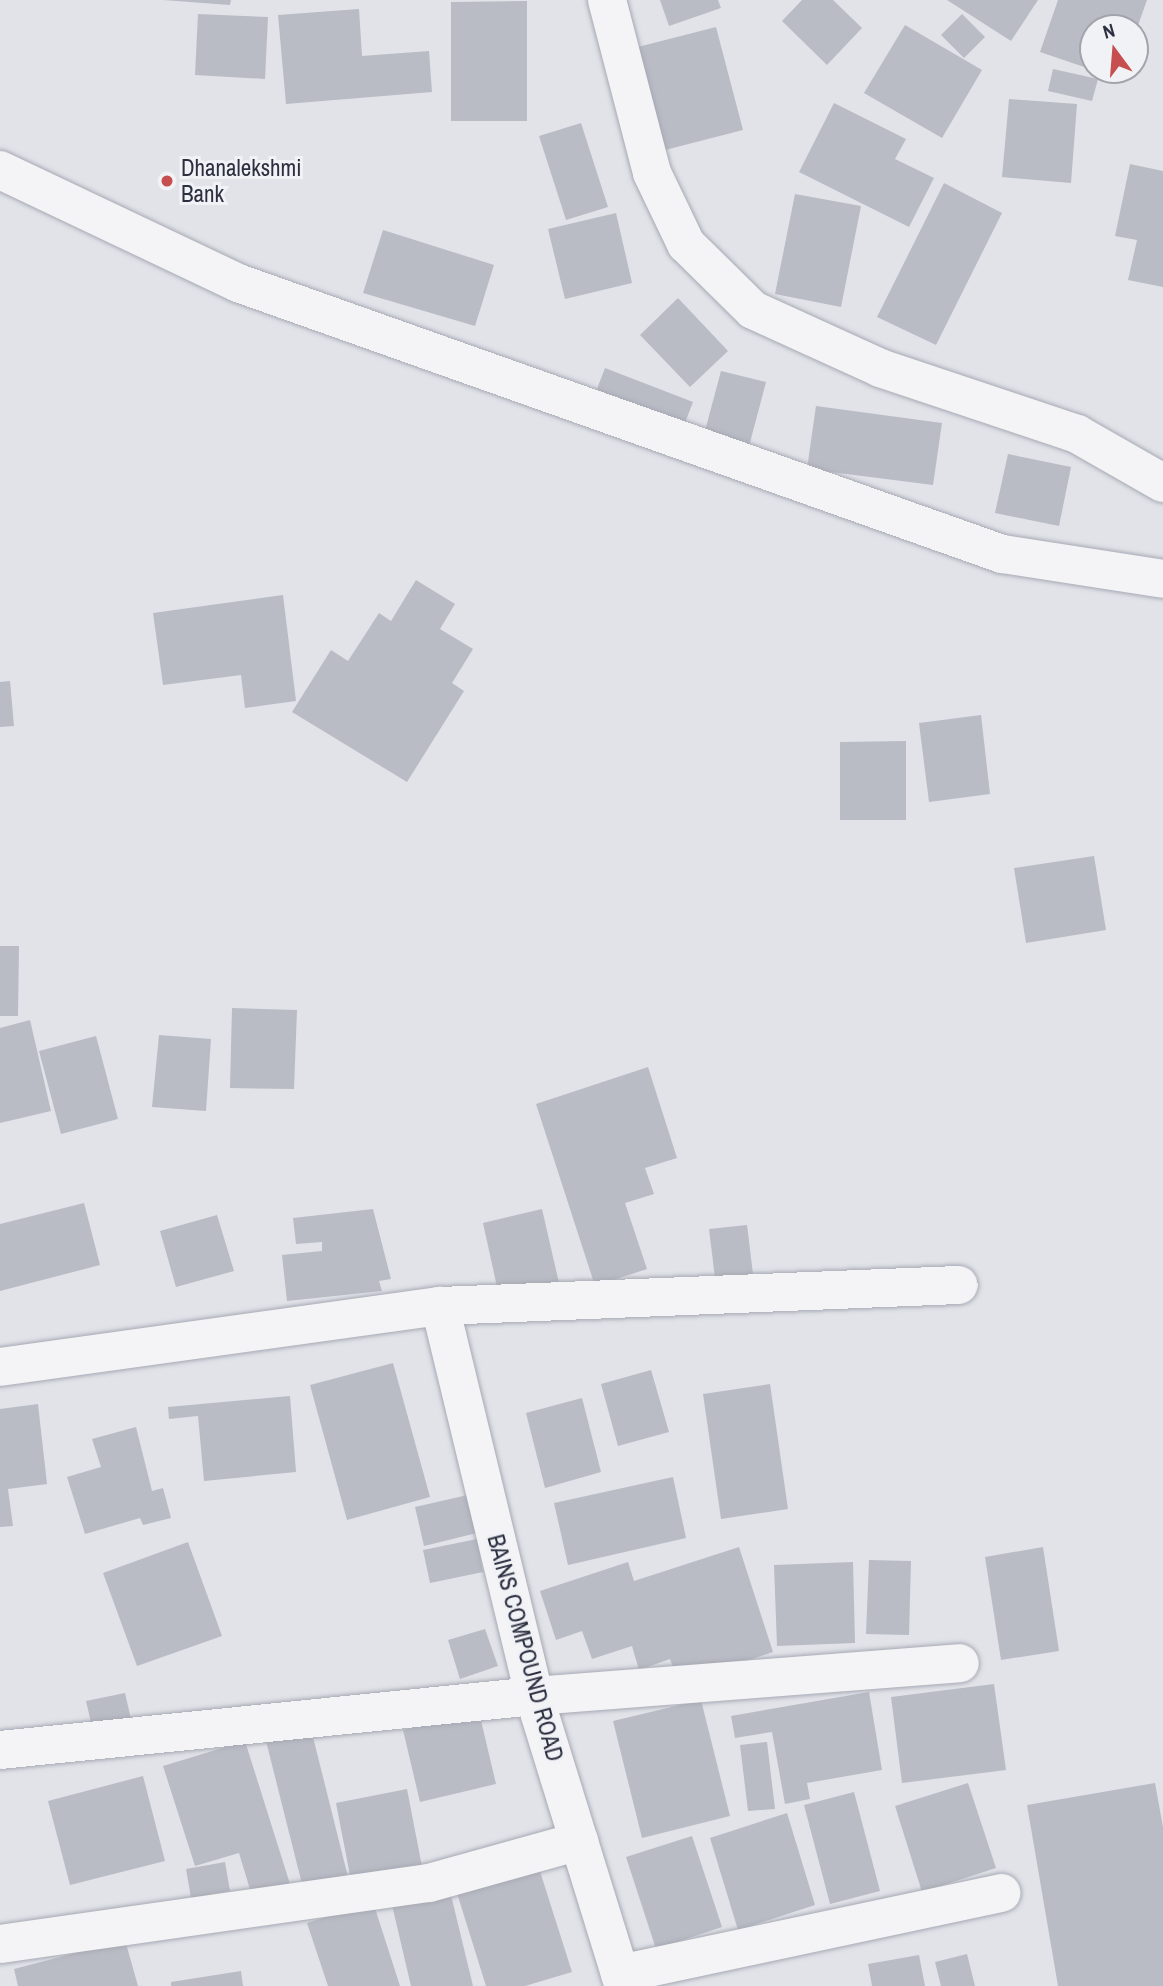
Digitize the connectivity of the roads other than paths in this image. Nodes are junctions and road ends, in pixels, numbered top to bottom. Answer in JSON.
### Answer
{"nodes":[{"id":1,"x":607,"y":0,"type":"edge"},
{"id":2,"x":0,"y":170,"type":"edge"},
{"id":3,"x":1163,"y":483,"type":"edge"},
{"id":4,"x":1163,"y":579,"type":"edge"},
{"id":5,"x":959,"y":1285,"type":"dead end"},
{"id":6,"x":440,"y":1306,"type":"junction"},
{"id":7,"x":0,"y":1367,"type":"edge"},
{"id":8,"x":960,"y":1663,"type":"dead end"},
{"id":9,"x":534,"y":1696,"type":"junction"},
{"id":10,"x":0,"y":1750,"type":"edge"},
{"id":11,"x":579,"y":1841,"type":"junction"},
{"id":12,"x":1002,"y":1894,"type":"dead end"},
{"id":13,"x":0,"y":1944,"type":"edge"},
{"id":14,"x":622,"y":1980,"type":"edge"}],
"edges":[{"from":1,"to":3,"type":"street"},
{"from":2,"to":4,"type":"street"},
{"from":5,"to":6,"type":"street"},
{"from":6,"to":7,"type":"street"},
{"from":6,"to":9,"type":"street","name":"BAINS COMPOUND ROAD"},
{"from":8,"to":9,"type":"street"},
{"from":9,"to":10,"type":"street"},
{"from":9,"to":11,"type":"street","name":"BAINS COMPOUND ROAD"},
{"from":11,"to":13,"type":"street"},
{"from":11,"to":14,"type":"street","name":"BAINS COMPOUND ROAD"},
{"from":12,"to":14,"type":"street"}]}
